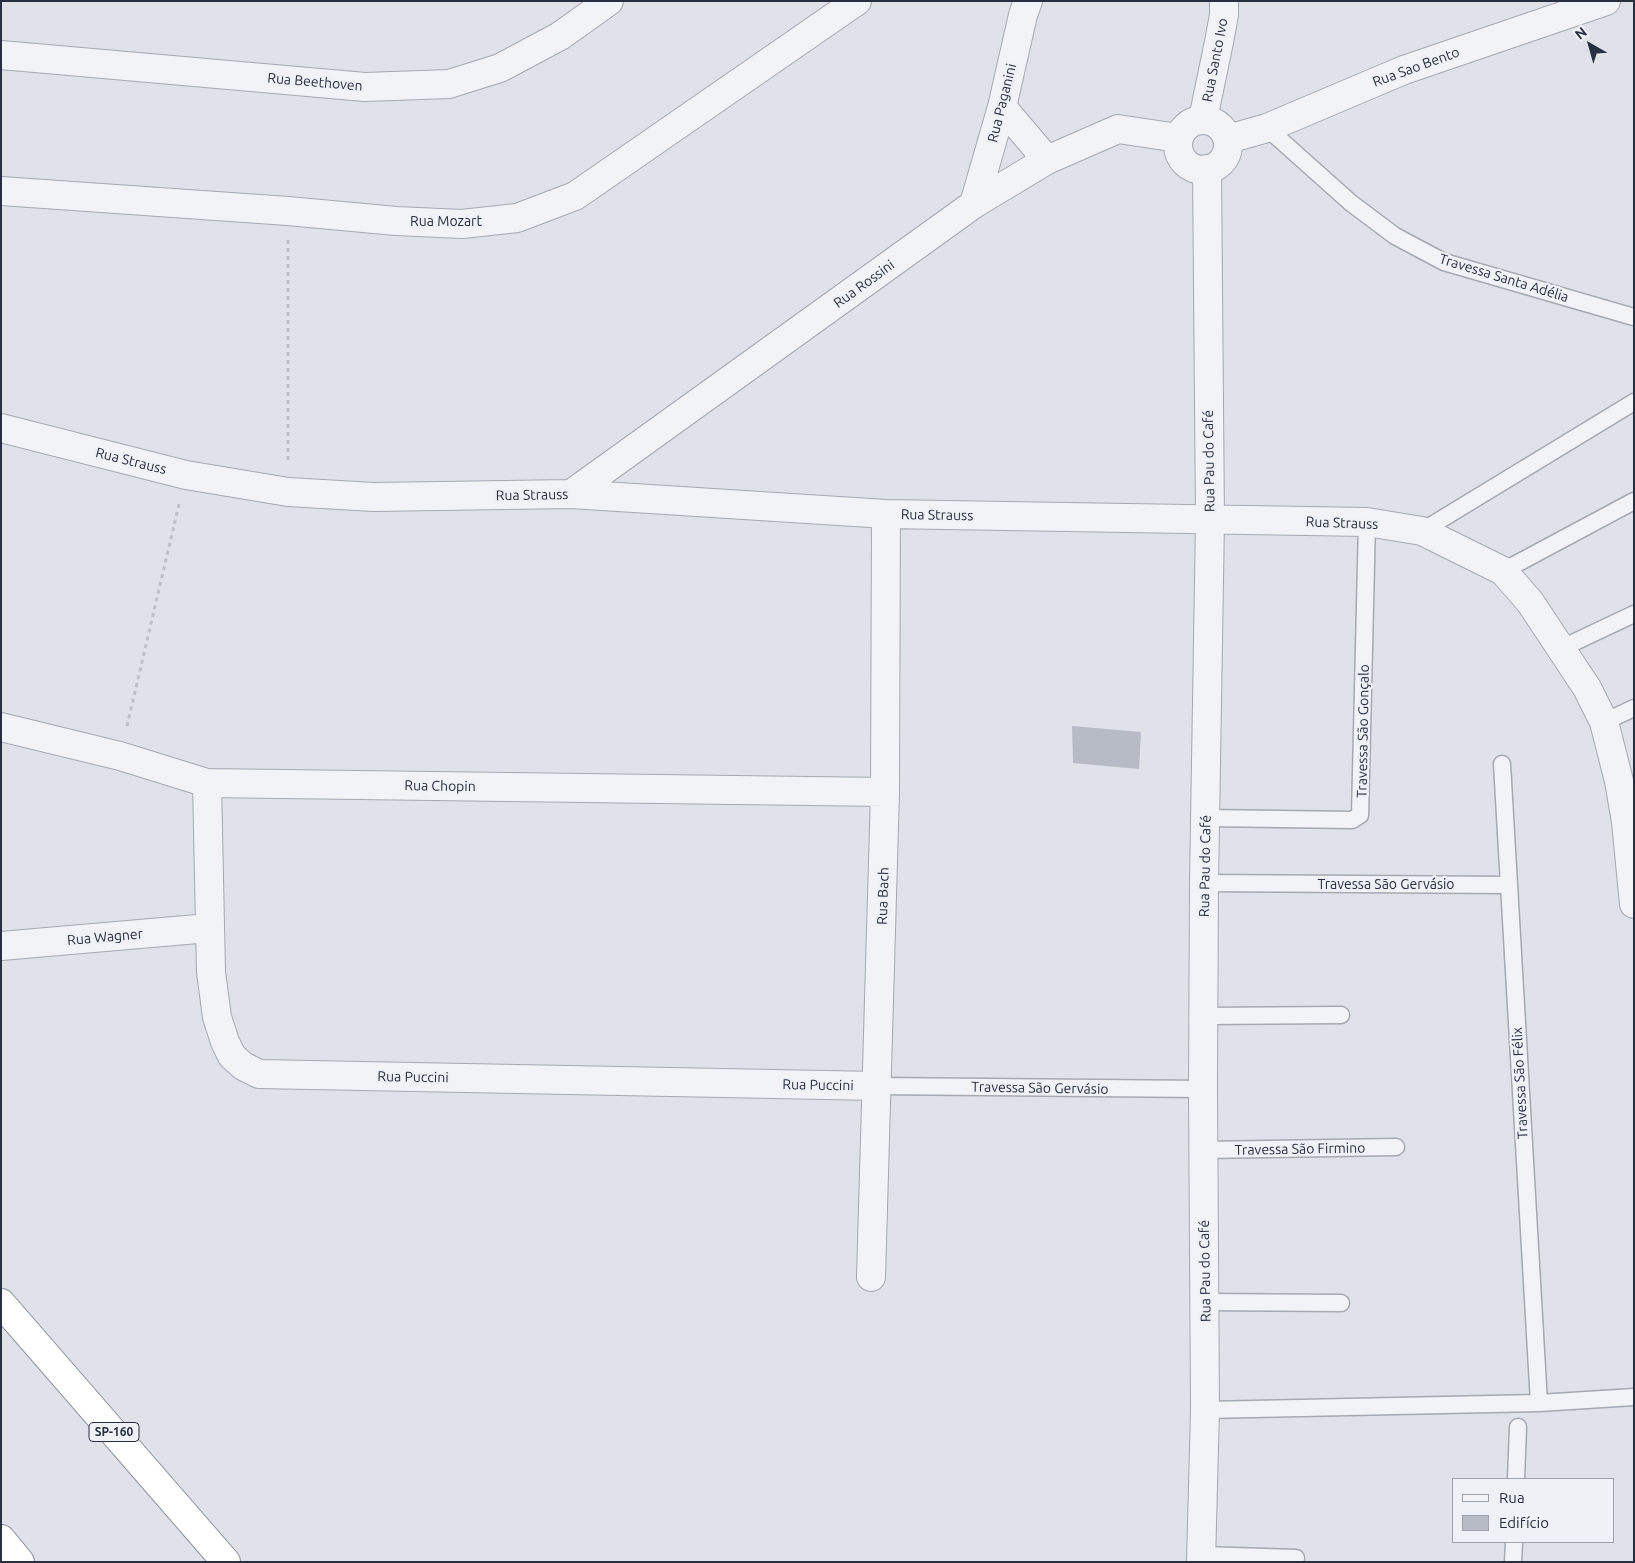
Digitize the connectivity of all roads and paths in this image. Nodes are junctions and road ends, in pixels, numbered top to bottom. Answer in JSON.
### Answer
{"nodes":[{"id":1,"x":609,"y":1,"type":"edge"},
{"id":2,"x":857,"y":1,"type":"edge"},
{"id":3,"x":1028,"y":1,"type":"edge"},
{"id":4,"x":1224,"y":1,"type":"edge"},
{"id":5,"x":1606,"y":1,"type":"edge"},
{"id":6,"x":1,"y":56,"type":"edge"},
{"id":7,"x":1002,"y":107,"type":"junction"},
{"id":8,"x":1203,"y":119,"type":"junction"},
{"id":9,"x":1267,"y":128,"type":"junction"},
{"id":10,"x":1178,"y":138,"type":"junction"},
{"id":11,"x":1228,"y":139,"type":"junction"},
{"id":12,"x":1047,"y":160,"type":"junction"},
{"id":13,"x":1207,"y":170,"type":"junction"},
{"id":14,"x":1,"y":191,"type":"edge"},
{"id":15,"x":974,"y":204,"type":"junction"},
{"id":16,"x":288,"y":211,"type":"junction"},
{"id":17,"x":1634,"y":317,"type":"edge"},
{"id":18,"x":1634,"y":402,"type":"edge"},
{"id":19,"x":1,"y":428,"type":"edge"},
{"id":20,"x":186,"y":475,"type":"junction"},
{"id":21,"x":288,"y":492,"type":"junction"},
{"id":22,"x":571,"y":494,"type":"junction"},
{"id":23,"x":1634,"y":500,"type":"edge"},
{"id":24,"x":886,"y":514,"type":"junction"},
{"id":25,"x":1210,"y":520,"type":"junction"},
{"id":26,"x":1367,"y":522,"type":"junction"},
{"id":27,"x":1422,"y":531,"type":"junction"},
{"id":28,"x":1503,"y":571,"type":"junction"},
{"id":29,"x":1634,"y":614,"type":"edge"},
{"id":30,"x":1562,"y":648,"type":"junction"},
{"id":31,"x":1634,"y":708,"type":"edge"},
{"id":32,"x":1604,"y":722,"type":"junction"},
{"id":33,"x":1,"y":727,"type":"edge"},
{"id":34,"x":120,"y":756,"type":"junction"},
{"id":35,"x":1502,"y":764,"type":"dead end"},
{"id":36,"x":207,"y":782,"type":"junction"},
{"id":37,"x":885,"y":792,"type":"junction"},
{"id":38,"x":1206,"y":818,"type":"junction"},
{"id":39,"x":1630,"y":821,"type":"edge"},
{"id":40,"x":1204,"y":883,"type":"junction"},
{"id":41,"x":1509,"y":885,"type":"junction"},
{"id":42,"x":1634,"y":904,"type":"edge"},
{"id":43,"x":209,"y":928,"type":"junction"},
{"id":44,"x":1,"y":946,"type":"edge"},
{"id":45,"x":1341,"y":1015,"type":"dead end"},
{"id":46,"x":1203,"y":1016,"type":"junction"},
{"id":47,"x":877,"y":1086,"type":"junction"},
{"id":48,"x":1203,"y":1090,"type":"junction"},
{"id":49,"x":1396,"y":1147,"type":"dead end"},
{"id":50,"x":1203,"y":1150,"type":"junction"},
{"id":51,"x":871,"y":1277,"type":"dead end"},
{"id":52,"x":1205,"y":1302,"type":"junction"},
{"id":53,"x":1,"y":1303,"type":"edge"},
{"id":54,"x":1341,"y":1303,"type":"dead end"},
{"id":55,"x":1634,"y":1397,"type":"edge"},
{"id":56,"x":1539,"y":1403,"type":"junction"},
{"id":57,"x":1205,"y":1410,"type":"junction"},
{"id":58,"x":1518,"y":1427,"type":"dead end"},
{"id":59,"x":1516,"y":1478,"type":"edge"},
{"id":60,"x":1,"y":1539,"type":"edge"},
{"id":61,"x":1514,"y":1543,"type":"edge"},
{"id":62,"x":1202,"y":1558,"type":"edge"},
{"id":63,"x":20,"y":1562,"type":"edge"},
{"id":64,"x":226,"y":1562,"type":"edge"},
{"id":65,"x":1296,"y":1562,"type":"edge"},
{"id":66,"x":1513,"y":1562,"type":"edge"}],
"edges":[{"from":1,"to":6,"type":"street","name":"Rua Beethoven"},
{"from":2,"to":16,"type":"street","name":"Rua Mozart"},
{"from":3,"to":7,"type":"street","name":"Rua Paganini"},
{"from":4,"to":8,"type":"street","name":"Rua Santo Ivo"},
{"from":5,"to":9,"type":"street","name":"Rua Sao Bento"},
{"from":7,"to":12,"type":"street"},
{"from":7,"to":15,"type":"street","name":"Rua Paganini"},
{"from":8,"to":10,"type":"street"},
{"from":8,"to":11,"type":"street"},
{"from":9,"to":11,"type":"street","name":"Rua Sao Bento"},
{"from":9,"to":17,"type":"lane","name":"Travessa Santa Adélia"},
{"from":10,"to":12,"type":"street","name":"Rua Rossini"},
{"from":10,"to":13,"type":"street"},
{"from":11,"to":13,"type":"street"},
{"from":12,"to":15,"type":"street","name":"Rua Rossini"},
{"from":13,"to":25,"type":"street","name":"Rua Pau do Café"},
{"from":14,"to":16,"type":"street","name":"Rua Mozart"},
{"from":15,"to":22,"type":"street","name":"Rua Rossini"},
{"from":16,"to":21,"type":"path"},
{"from":18,"to":27,"type":"lane"},
{"from":19,"to":20,"type":"street","name":"Rua Strauss"},
{"from":20,"to":21,"type":"street","name":"Rua Strauss"},
{"from":20,"to":34,"type":"path"},
{"from":21,"to":22,"type":"street","name":"Rua Strauss"},
{"from":22,"to":24,"type":"street","name":"Rua Strauss"},
{"from":23,"to":28,"type":"lane"},
{"from":24,"to":25,"type":"street","name":"Rua Strauss"},
{"from":24,"to":37,"type":"street","name":"Rua Bach"},
{"from":25,"to":26,"type":"street","name":"Rua Strauss"},
{"from":25,"to":38,"type":"street","name":"Rua Pau do Café"},
{"from":26,"to":27,"type":"street","name":"Rua Strauss"},
{"from":26,"to":38,"type":"lane","name":"Travessa São Gonçalo"},
{"from":27,"to":28,"type":"street","name":"Rua Strauss"},
{"from":28,"to":30,"type":"street","name":"Rua Strauss"},
{"from":29,"to":30,"type":"lane"},
{"from":30,"to":32,"type":"street","name":"Rua Strauss"},
{"from":31,"to":32,"type":"lane"},
{"from":32,"to":39,"type":"street","name":"Rua Strauss"},
{"from":33,"to":34,"type":"street","name":"Rua Chopin"},
{"from":34,"to":36,"type":"street","name":"Rua Chopin"},
{"from":35,"to":41,"type":"lane","name":"Travessa São Félix"},
{"from":36,"to":37,"type":"street","name":"Rua Chopin"},
{"from":36,"to":43,"type":"street","name":"Rua Puccini"},
{"from":37,"to":47,"type":"street","name":"Rua Bach"},
{"from":38,"to":40,"type":"street","name":"Rua Pau do Café"},
{"from":39,"to":42,"type":"street","name":"Rua Strauss"},
{"from":40,"to":41,"type":"lane","name":"Travessa São Gervásio"},
{"from":40,"to":46,"type":"street","name":"Rua Pau do Café"},
{"from":41,"to":56,"type":"lane","name":"Travessa São Félix"},
{"from":43,"to":44,"type":"street","name":"Rua Wagner"},
{"from":43,"to":47,"type":"street","name":"Rua Puccini"},
{"from":45,"to":46,"type":"lane"},
{"from":46,"to":48,"type":"street","name":"Rua Pau do Café"},
{"from":47,"to":48,"type":"lane","name":"Travessa São Gervásio"},
{"from":47,"to":51,"type":"street","name":"Rua Bach"},
{"from":48,"to":50,"type":"street","name":"Rua Pau do Café"},
{"from":49,"to":50,"type":"lane","name":"Travessa São Firmino"},
{"from":50,"to":52,"type":"street","name":"Rua Pau do Café"},
{"from":52,"to":54,"type":"lane"},
{"from":52,"to":57,"type":"street","name":"Rua Pau do Café"},
{"from":53,"to":64,"type":"highway","number":"SP-160"},
{"from":55,"to":56,"type":"lane"},
{"from":56,"to":57,"type":"lane"},
{"from":57,"to":62,"type":"street","name":"Rua Pau do Café"},
{"from":58,"to":59,"type":"lane"},
{"from":60,"to":63,"type":"highway"},
{"from":61,"to":66,"type":"lane"},
{"from":62,"to":65,"type":"lane"}]}
